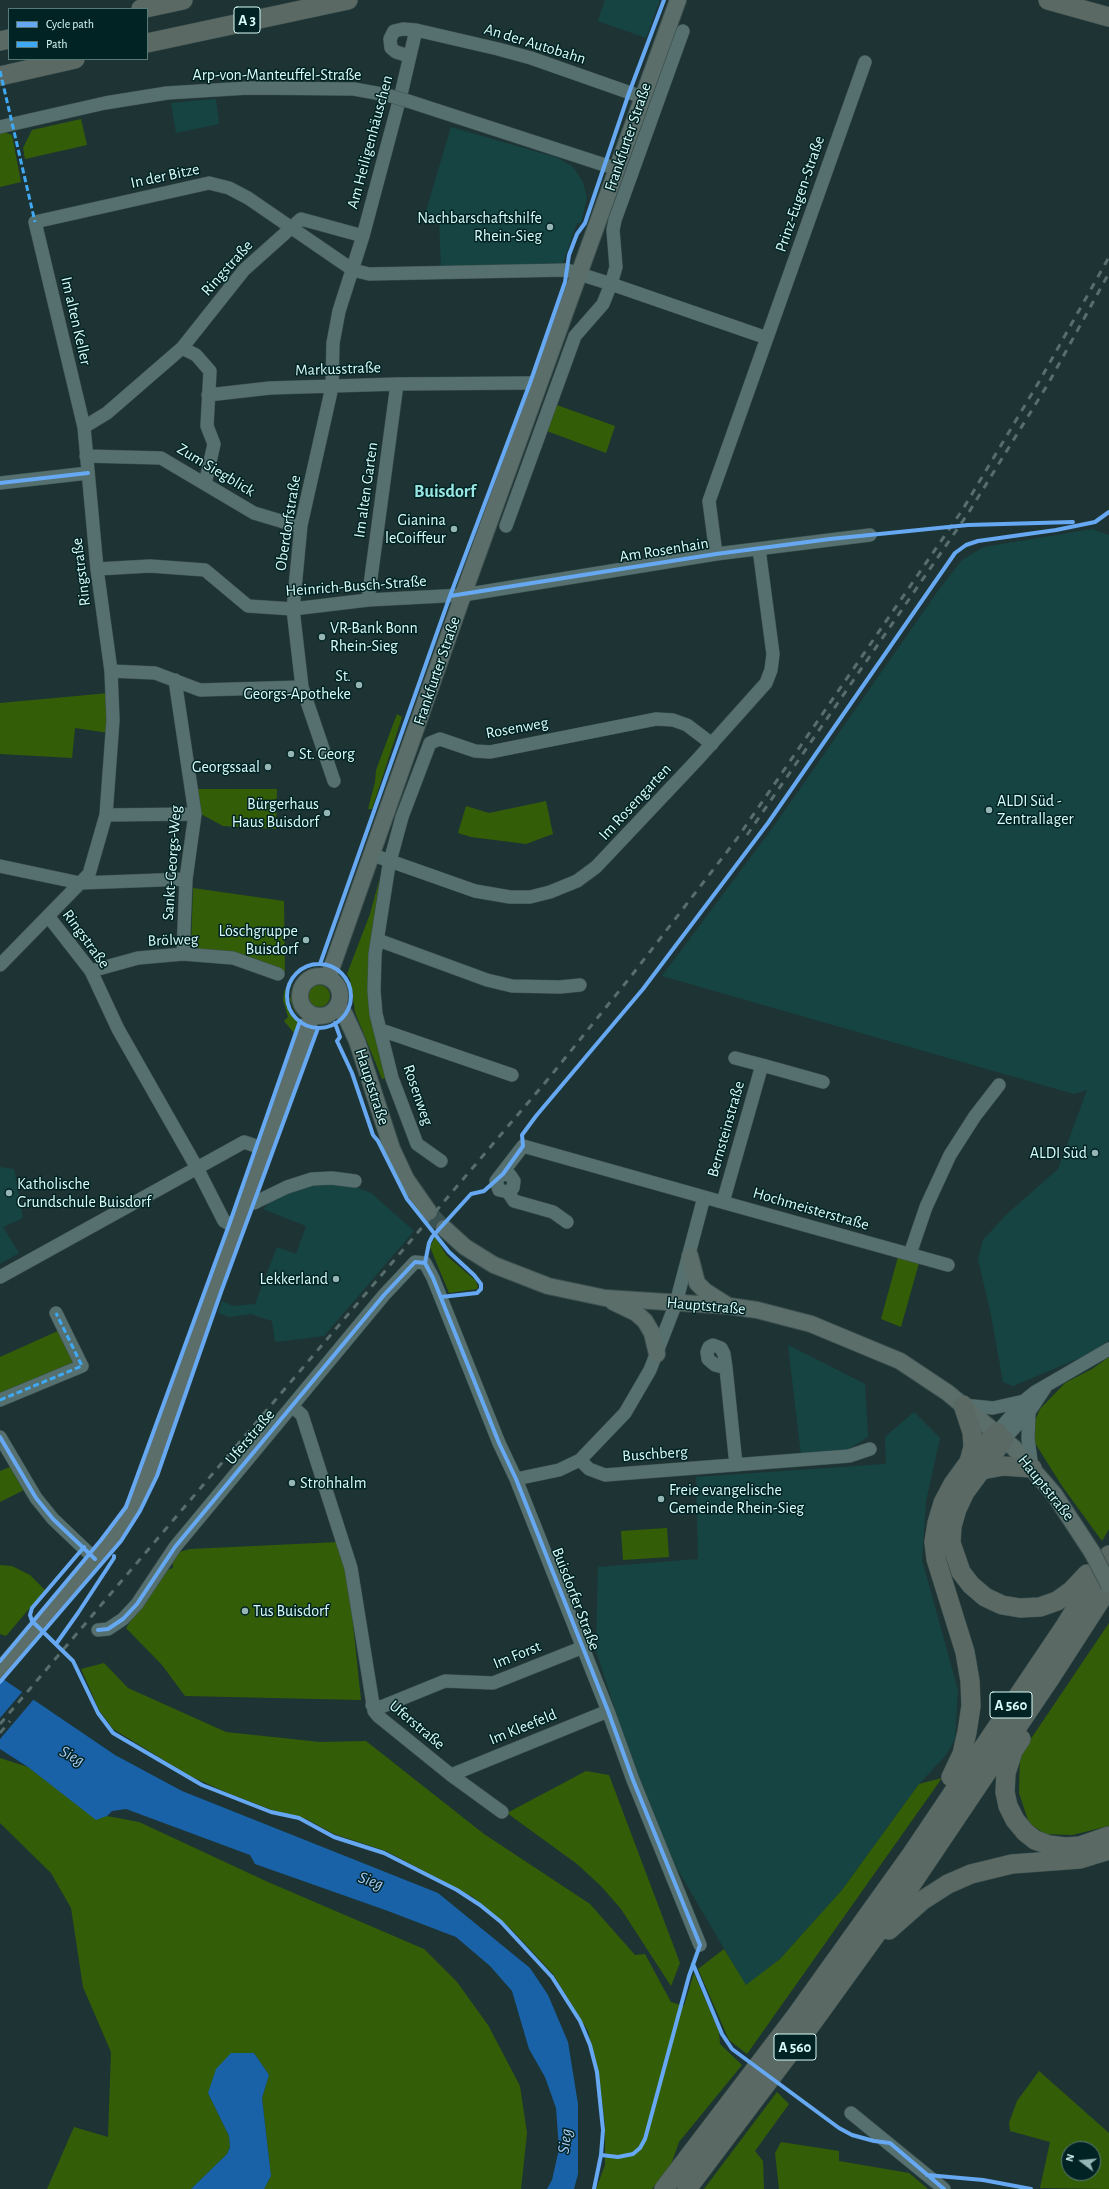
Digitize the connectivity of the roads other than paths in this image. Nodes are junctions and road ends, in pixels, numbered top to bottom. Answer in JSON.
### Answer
{"nodes":[{"id":1,"x":183,"y":0,"type":"edge"},
{"id":2,"x":348,"y":0,"type":"edge"},
{"id":3,"x":678,"y":0,"type":"edge"},
{"id":4,"x":1048,"y":0,"type":"edge"},
{"id":5,"x":146,"y":8,"type":"edge"},
{"id":6,"x":1109,"y":17,"type":"edge"},
{"id":7,"x":416,"y":30,"type":"junction"},
{"id":8,"x":683,"y":30,"type":"dead end"},
{"id":9,"x":148,"y":43,"type":"edge"},
{"id":10,"x":409,"y":56,"type":"junction"},
{"id":11,"x":71,"y":60,"type":"edge"},
{"id":12,"x":865,"y":62,"type":"dead end"},
{"id":13,"x":4,"y":75,"type":"edge"},
{"id":14,"x":642,"y":97,"type":"junction"},
{"id":15,"x":0,"y":127,"type":"edge"},
{"id":16,"x":617,"y":169,"type":"junction"},
{"id":17,"x":36,"y":222,"type":"joint"},
{"id":18,"x":291,"y":229,"type":"junction"},
{"id":19,"x":363,"y":236,"type":"junction"},
{"id":20,"x":353,"y":270,"type":"junction"},
{"id":21,"x":580,"y":274,"type":"junction"},
{"id":22,"x":611,"y":284,"type":"junction"},
{"id":23,"x":767,"y":338,"type":"junction"},
{"id":24,"x":182,"y":348,"type":"junction"},
{"id":25,"x":530,"y":383,"type":"dead end"},
{"id":26,"x":397,"y":384,"type":"junction"},
{"id":27,"x":332,"y":387,"type":"junction"},
{"id":28,"x":208,"y":396,"type":"junction"},
{"id":29,"x":84,"y":427,"type":"junction"},
{"id":30,"x":86,"y":456,"type":"junction"},
{"id":31,"x":88,"y":473,"type":"junction"},
{"id":32,"x":0,"y":484,"type":"edge"},
{"id":33,"x":205,"y":484,"type":"junction"},
{"id":34,"x":301,"y":524,"type":"junction"},
{"id":35,"x":506,"y":526,"type":"dead end"},
{"id":36,"x":870,"y":535,"type":"dead end"},
{"id":37,"x":759,"y":549,"type":"junction"},
{"id":38,"x":716,"y":554,"type":"junction"},
{"id":39,"x":97,"y":569,"type":"junction"},
{"id":40,"x":463,"y":595,"type":"junction"},
{"id":41,"x":368,"y":600,"type":"junction"},
{"id":42,"x":293,"y":609,"type":"junction"},
{"id":43,"x":111,"y":671,"type":"junction"},
{"id":44,"x":175,"y":680,"type":"junction"},
{"id":45,"x":302,"y":687,"type":"junction"},
{"id":46,"x":712,"y":744,"type":"junction"},
{"id":47,"x":334,"y":781,"type":"dead end"},
{"id":48,"x":195,"y":814,"type":"junction"},
{"id":49,"x":106,"y":815,"type":"junction"},
{"id":50,"x":373,"y":854,"type":"junction"},
{"id":51,"x":391,"y":861,"type":"junction"},
{"id":52,"x":0,"y":866,"type":"edge"},
{"id":53,"x":186,"y":879,"type":"junction"},
{"id":54,"x":80,"y":883,"type":"junction"},
{"id":55,"x":48,"y":916,"type":"junction"},
{"id":56,"x":378,"y":940,"type":"junction"},
{"id":57,"x":183,"y":954,"type":"junction"},
{"id":58,"x":0,"y":965,"type":"edge"},
{"id":59,"x":91,"y":971,"type":"junction"},
{"id":60,"x":278,"y":974,"type":"dead end"},
{"id":61,"x":328,"y":978,"type":"junction"},
{"id":62,"x":580,"y":985,"type":"dead end"},
{"id":63,"x":337,"y":1006,"type":"junction"},
{"id":64,"x":312,"y":1015,"type":"junction"},
{"id":65,"x":381,"y":1030,"type":"junction"},
{"id":66,"x":735,"y":1058,"type":"dead end"},
{"id":67,"x":762,"y":1065,"type":"junction"},
{"id":68,"x":512,"y":1076,"type":"dead end"},
{"id":69,"x":823,"y":1082,"type":"dead end"},
{"id":70,"x":1000,"y":1085,"type":"dead end"},
{"id":71,"x":265,"y":1149,"type":"junction"},
{"id":72,"x":440,"y":1160,"type":"dead end"},
{"id":73,"x":197,"y":1168,"type":"junction"},
{"id":74,"x":355,"y":1181,"type":"dead end"},
{"id":75,"x":704,"y":1197,"type":"junction"},
{"id":76,"x":723,"y":1202,"type":"junction"},
{"id":77,"x":247,"y":1203,"type":"junction"},
{"id":78,"x":429,"y":1212,"type":"tunnel mouth"},
{"id":79,"x":568,"y":1222,"type":"dead end"},
{"id":80,"x":237,"y":1228,"type":"junction"},
{"id":81,"x":444,"y":1228,"type":"tunnel mouth"},
{"id":82,"x":910,"y":1254,"type":"junction"},
{"id":83,"x":690,"y":1256,"type":"junction"},
{"id":84,"x":425,"y":1263,"type":"joint"},
{"id":85,"x":948,"y":1265,"type":"dead end"},
{"id":86,"x":0,"y":1277,"type":"edge"},
{"id":87,"x":605,"y":1298,"type":"junction"},
{"id":88,"x":676,"y":1303,"type":"junction"},
{"id":89,"x":729,"y":1306,"type":"junction"},
{"id":90,"x":56,"y":1313,"type":"dead end"},
{"id":91,"x":1109,"y":1349,"type":"edge"},
{"id":92,"x":657,"y":1354,"type":"junction"},
{"id":93,"x":726,"y":1368,"type":"dead end"},
{"id":94,"x":0,"y":1400,"type":"edge"},
{"id":95,"x":964,"y":1405,"type":"junction"},
{"id":96,"x":292,"y":1406,"type":"junction"},
{"id":97,"x":1026,"y":1407,"type":"junction"},
{"id":98,"x":1000,"y":1436,"type":"junction"},
{"id":99,"x":0,"y":1437,"type":"edge"},
{"id":100,"x":870,"y":1449,"type":"dead end"},
{"id":101,"x":580,"y":1460,"type":"junction"},
{"id":102,"x":736,"y":1465,"type":"junction"},
{"id":103,"x":975,"y":1466,"type":"junction"},
{"id":104,"x":1032,"y":1468,"type":"junction"},
{"id":105,"x":516,"y":1479,"type":"junction"},
{"id":106,"x":1109,"y":1544,"type":"edge"},
{"id":107,"x":1101,"y":1554,"type":"edge"},
{"id":108,"x":95,"y":1559,"type":"junction"},
{"id":109,"x":1109,"y":1586,"type":"edge"},
{"id":110,"x":98,"y":1630,"type":"dead end"},
{"id":111,"x":581,"y":1648,"type":"junction"},
{"id":112,"x":0,"y":1671,"type":"edge"},
{"id":113,"x":1051,"y":1678,"type":"junction"},
{"id":114,"x":372,"y":1706,"type":"junction"},
{"id":115,"x":608,"y":1711,"type":"junction"},
{"id":116,"x":451,"y":1775,"type":"junction"},
{"id":117,"x":502,"y":1812,"type":"dead end"},
{"id":118,"x":1109,"y":1836,"type":"edge"},
{"id":119,"x":1109,"y":1850,"type":"edge"},
{"id":120,"x":911,"y":1855,"type":"junction"},
{"id":121,"x":700,"y":1945,"type":"dead end"},
{"id":122,"x":862,"y":1955,"type":"junction"},
{"id":123,"x":851,"y":2113,"type":"dead end"},
{"id":124,"x":664,"y":2189,"type":"edge"},
{"id":125,"x":687,"y":2189,"type":"edge"},
{"id":126,"x":944,"y":2189,"type":"edge"}],
"edges":[{"from":1,"to":5,"type":"highway"},
{"from":2,"to":9,"type":"highway","number":"A 3"},
{"from":3,"to":14,"type":"main road","name":"Frankfurter Straße"},
{"from":4,"to":6,"type":"highway"},
{"from":7,"to":10,"type":"street","name":"Am Heiligenhäuschen"},
{"from":7,"to":10,"type":"street"},
{"from":7,"to":14,"type":"street","name":"An der Autobahn"},
{"from":8,"to":22,"type":"street","name":"Frankfurter Straße"},
{"from":10,"to":19,"type":"street","name":"Am Heiligenhäuschen"},
{"from":11,"to":13,"type":"highway"},
{"from":12,"to":23,"type":"street","name":"Prinz-Eugen-Straße"},
{"from":14,"to":16,"type":"main road","name":"Frankfurter Straße"},
{"from":15,"to":16,"type":"street","name":"Arp-von-Manteuffel-Straße","bridge":true},
{"from":16,"to":21,"type":"main road","name":"Frankfurter Straße"},
{"from":17,"to":18,"type":"street","name":"In der Bitze"},
{"from":17,"to":29,"type":"street","name":"Im alten Keller"},
{"from":18,"to":19,"type":"street","name":"Am Heiligenhäuschen"},
{"from":18,"to":20,"type":"street"},
{"from":18,"to":24,"type":"street","name":"Ringstraße"},
{"from":19,"to":20,"type":"street","name":"Am Heiligenhäuschen"},
{"from":20,"to":21,"type":"street"},
{"from":20,"to":27,"type":"street","name":"Oberdorfstraße"},
{"from":21,"to":22,"type":"street"},
{"from":21,"to":40,"type":"main road","name":"Frankfurter Straße"},
{"from":22,"to":23,"type":"street"},
{"from":22,"to":35,"type":"street","name":"Frankfurter Straße"},
{"from":23,"to":38,"type":"street","name":"Prinz-Eugen-Straße"},
{"from":24,"to":28,"type":"street"},
{"from":24,"to":29,"type":"street","name":"Ringstraße"},
{"from":25,"to":26,"type":"street","name":"Markusstraße"},
{"from":26,"to":27,"type":"street","name":"Markusstraße"},
{"from":26,"to":41,"type":"street","name":"Im alten Garten"},
{"from":27,"to":28,"type":"street","name":"Markusstraße"},
{"from":27,"to":34,"type":"street","name":"Oberdorfstraße"},
{"from":28,"to":33,"type":"street"},
{"from":29,"to":30,"type":"street","name":"Ringstraße"},
{"from":30,"to":31,"type":"street","name":"Ringstraße"},
{"from":30,"to":33,"type":"street","name":"Zum Siegblick"},
{"from":31,"to":32,"type":"street"},
{"from":31,"to":39,"type":"street","name":"Ringstraße"},
{"from":33,"to":34,"type":"street","name":"Zum Siegblick"},
{"from":34,"to":42,"type":"street","name":"Oberdorfstraße"},
{"from":36,"to":37,"type":"street","name":"Am Rosenhain"},
{"from":37,"to":38,"type":"street","name":"Am Rosenhain"},
{"from":37,"to":46,"type":"street","name":"Im Rosengarten"},
{"from":38,"to":40,"type":"street","name":"Am Rosenhain"},
{"from":39,"to":42,"type":"street","name":"Heinrich-Busch-Straße"},
{"from":39,"to":43,"type":"street","name":"Ringstraße"},
{"from":40,"to":41,"type":"street","name":"Heinrich-Busch-Straße"},
{"from":40,"to":50,"type":"main road","name":"Frankfurter Straße"},
{"from":41,"to":42,"type":"street","name":"Heinrich-Busch-Straße"},
{"from":42,"to":45,"type":"street","name":"Oberdorfstraße"},
{"from":43,"to":44,"type":"street"},
{"from":43,"to":49,"type":"street","name":"Ringstraße"},
{"from":44,"to":45,"type":"street"},
{"from":44,"to":48,"type":"street","name":"Sankt-Georgs-Weg"},
{"from":45,"to":47,"type":"street","name":"Oberdorfstraße"},
{"from":46,"to":51,"type":"street","name":"Im Rosengarten"},
{"from":46,"to":51,"type":"street","name":"Rosenweg"},
{"from":48,"to":49,"type":"street"},
{"from":48,"to":53,"type":"street","name":"Sankt-Georgs-Weg"},
{"from":49,"to":54,"type":"street","name":"Ringstraße"},
{"from":50,"to":51,"type":"street","name":"Im Rosengarten"},
{"from":50,"to":61,"type":"main road","name":"Frankfurter Straße"},
{"from":51,"to":56,"type":"street","name":"Rosenweg"},
{"from":52,"to":54,"type":"street"},
{"from":53,"to":54,"type":"street"},
{"from":53,"to":57,"type":"street","name":"Sankt-Georgs-Weg"},
{"from":54,"to":55,"type":"street","name":"Ringstraße"},
{"from":55,"to":58,"type":"street"},
{"from":55,"to":59,"type":"street","name":"Ringstraße"},
{"from":56,"to":62,"type":"street"},
{"from":56,"to":65,"type":"street","name":"Rosenweg"},
{"from":57,"to":59,"type":"street","name":"Brölweg"},
{"from":57,"to":60,"type":"street","name":"Brölweg"},
{"from":59,"to":73,"type":"street","name":"Ringstraße"},
{"from":61,"to":63,"type":"main road"},
{"from":61,"to":64,"type":"main road"},
{"from":63,"to":64,"type":"main road"},
{"from":63,"to":78,"type":"main road","name":"Hauptstraße"},
{"from":64,"to":71,"type":"main road"},
{"from":65,"to":68,"type":"street","name":"Rosenweg"},
{"from":65,"to":72,"type":"street","name":"Rosenweg"},
{"from":66,"to":67,"type":"street","name":"Bernsteinstraße"},
{"from":67,"to":69,"type":"street","name":"Bernsteinstraße"},
{"from":67,"to":76,"type":"street","name":"Bernsteinstraße"},
{"from":70,"to":82,"type":"street"},
{"from":71,"to":73,"type":"street"},
{"from":71,"to":77,"type":"main road"},
{"from":73,"to":80,"type":"street","name":"Ringstraße"},
{"from":73,"to":86,"type":"street"},
{"from":74,"to":77,"type":"street"},
{"from":75,"to":76,"type":"street","name":"Hochmeisterstraße"},
{"from":75,"to":79,"type":"street","name":"Hochmeisterstraße"},
{"from":75,"to":83,"type":"street"},
{"from":76,"to":82,"type":"street","name":"Hochmeisterstraße"},
{"from":77,"to":80,"type":"main road"},
{"from":80,"to":108,"type":"main road"},
{"from":81,"to":87,"type":"main road","name":"Hauptstraße"},
{"from":82,"to":85,"type":"street","name":"Hochmeisterstraße"},
{"from":83,"to":88,"type":"street"},
{"from":83,"to":89,"type":"main road"},
{"from":84,"to":96,"type":"street","name":"Uferstraße"},
{"from":84,"to":105,"type":"street","name":"Buisdorfer Straße"},
{"from":87,"to":88,"type":"main road","name":"Hauptstraße"},
{"from":87,"to":92,"type":"main road"},
{"from":88,"to":89,"type":"main road","name":"Hauptstraße"},
{"from":88,"to":92,"type":"street"},
{"from":89,"to":95,"type":"main road","name":"Hauptstraße"},
{"from":90,"to":94,"type":"street"},
{"from":91,"to":97,"type":"street"},
{"from":92,"to":101,"type":"street"},
{"from":93,"to":102,"type":"street"},
{"from":95,"to":97,"type":"street","name":"Hauptstraße"},
{"from":95,"to":98,"type":"main road","name":"Hauptstraße"},
{"from":95,"to":103,"type":"highway"},
{"from":96,"to":110,"type":"street","name":"Uferstraße"},
{"from":96,"to":114,"type":"street","name":"Uferstraße"},
{"from":97,"to":98,"type":"street"},
{"from":97,"to":104,"type":"street"},
{"from":98,"to":103,"type":"highway"},
{"from":98,"to":104,"type":"main road","name":"Hauptstraße"},
{"from":99,"to":108,"type":"street"},
{"from":100,"to":102,"type":"street","name":"Buschberg"},
{"from":101,"to":102,"type":"street","name":"Buschberg"},
{"from":101,"to":105,"type":"street"},
{"from":103,"to":104,"type":"highway"},
{"from":103,"to":106,"type":"highway"},
{"from":103,"to":120,"type":"highway"},
{"from":104,"to":107,"type":"main road","name":"Hauptstraße"},
{"from":105,"to":111,"type":"street","name":"Buisdorfer Straße"},
{"from":107,"to":109,"type":"main road","name":"Hauptstraße","bridge":true},
{"from":107,"to":120,"type":"highway","number":"A 560"},
{"from":108,"to":112,"type":"main road"},
{"from":109,"to":113,"type":"highway","number":"A 560"},
{"from":111,"to":114,"type":"street","name":"Im Forst"},
{"from":111,"to":115,"type":"street","name":"Buisdorfer Straße"},
{"from":113,"to":118,"type":"highway"},
{"from":113,"to":122,"type":"highway","number":"A 560"},
{"from":114,"to":116,"type":"street","name":"Uferstraße"},
{"from":115,"to":116,"type":"street","name":"Im Kleefeld"},
{"from":115,"to":121,"type":"street","name":"Buisdorfer Straße"},
{"from":116,"to":117,"type":"street","name":"Uferstraße"},
{"from":119,"to":122,"type":"highway"},
{"from":120,"to":124,"type":"highway","number":"A 560"},
{"from":122,"to":125,"type":"highway","number":"A 560"},
{"from":123,"to":126,"type":"street"}]}
